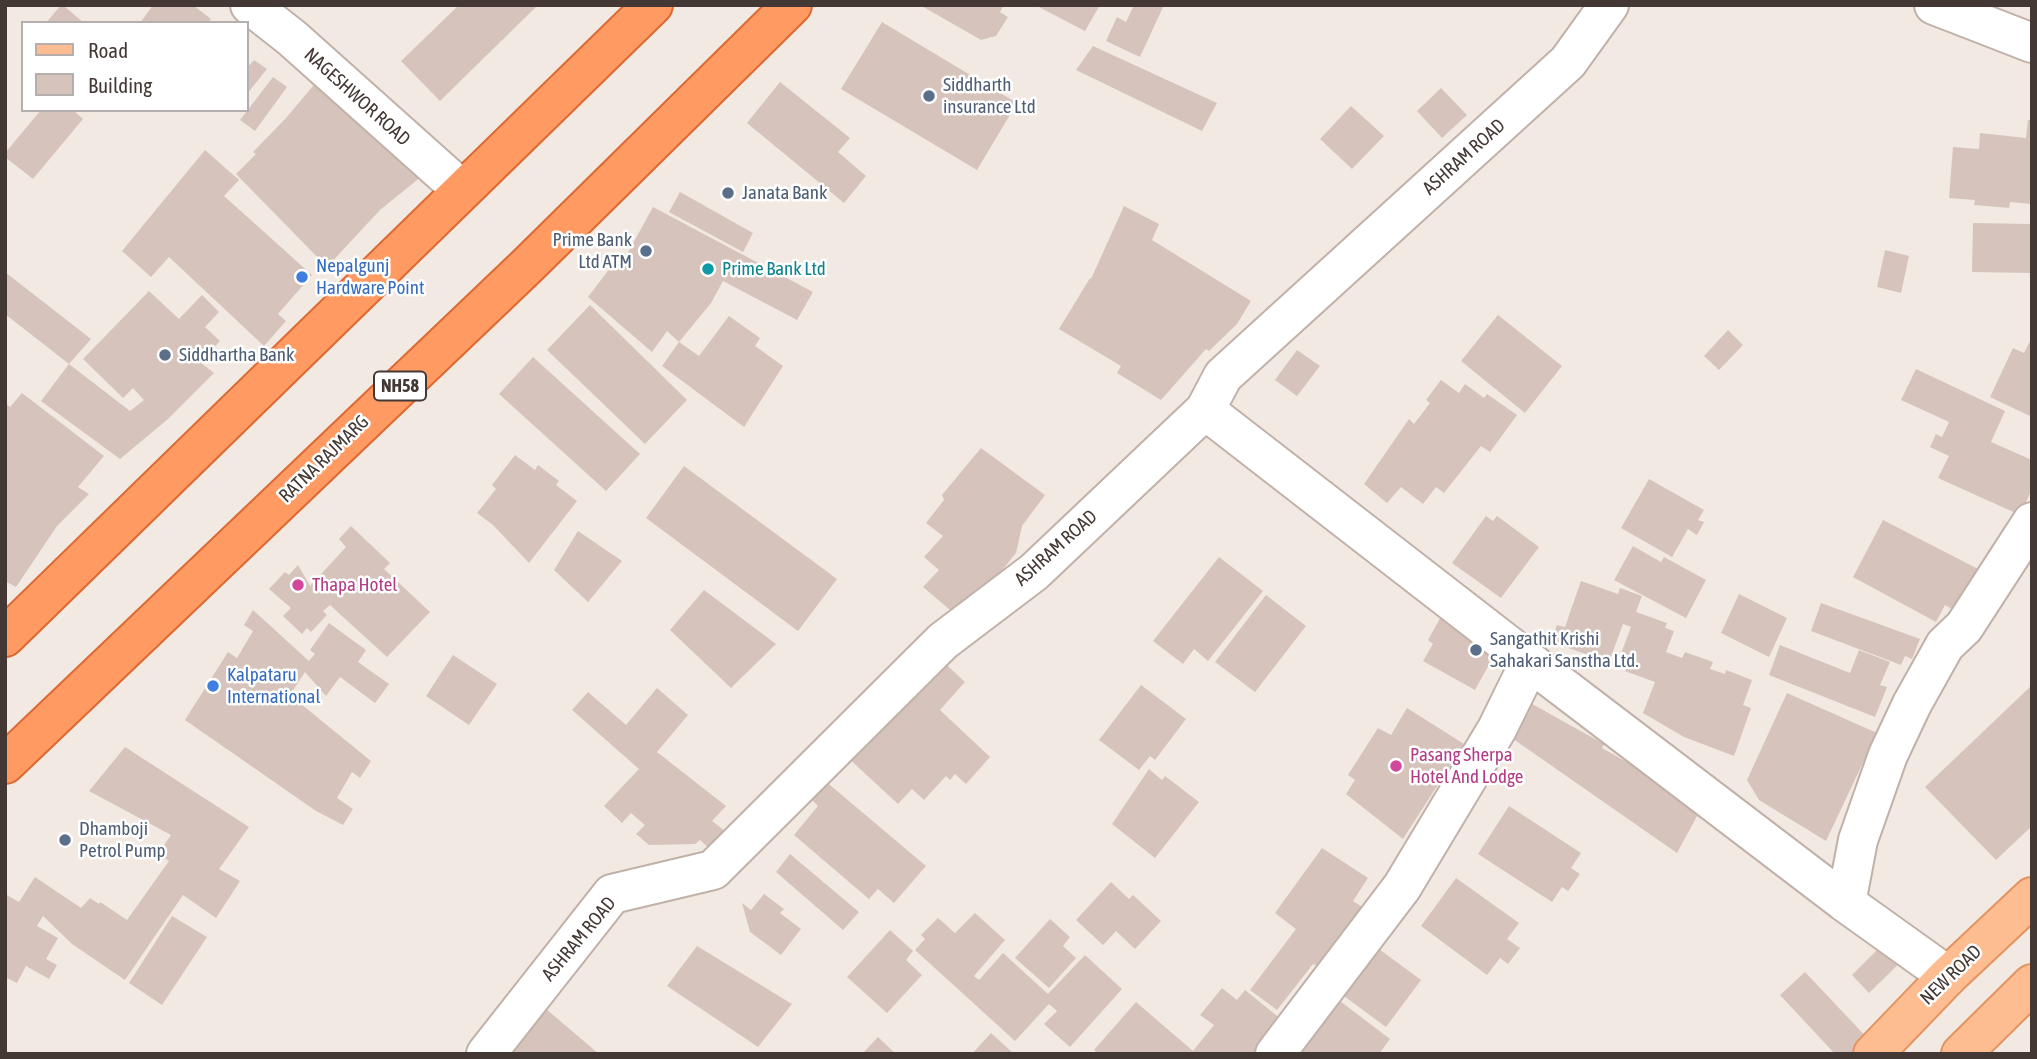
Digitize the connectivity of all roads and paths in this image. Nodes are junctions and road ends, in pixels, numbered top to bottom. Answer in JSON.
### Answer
{"nodes":[{"id":1,"x":250,"y":5,"type":"edge"},
{"id":2,"x":653,"y":5,"type":"edge"},
{"id":3,"x":792,"y":5,"type":"edge"},
{"id":4,"x":1609,"y":5,"type":"edge"},
{"id":5,"x":1934,"y":5,"type":"edge"},
{"id":6,"x":2032,"y":43,"type":"edge"},
{"id":7,"x":462,"y":190,"type":"junction"},
{"id":8,"x":1205,"y":410,"type":"junction"},
{"id":9,"x":2032,"y":522,"type":"edge"},
{"id":10,"x":5,"y":637,"type":"edge"},
{"id":11,"x":1530,"y":662,"type":"junction"},
{"id":12,"x":5,"y":764,"type":"edge"},
{"id":13,"x":2032,"y":897,"type":"edge"},
{"id":14,"x":1846,"y":903,"type":"junction"},
{"id":15,"x":1948,"y":976,"type":"junction"},
{"id":16,"x":2032,"y":984,"type":"edge"},
{"id":17,"x":485,"y":1054,"type":"edge"},
{"id":18,"x":1275,"y":1054,"type":"edge"},
{"id":19,"x":1872,"y":1054,"type":"edge"},
{"id":20,"x":1961,"y":1054,"type":"edge"}],
"edges":[{"from":1,"to":7,"type":"street","name":"NAGESHWOR ROAD"},
{"from":2,"to":7,"type":"highway"},
{"from":3,"to":12,"type":"highway","name":"RATNA RAJMARG","number":"NH58"},
{"from":4,"to":8,"type":"street","name":"ASHRAM ROAD"},
{"from":5,"to":6,"type":"street"},
{"from":7,"to":10,"type":"highway"},
{"from":8,"to":11,"type":"street"},
{"from":8,"to":17,"type":"street","name":"ASHRAM ROAD"},
{"from":9,"to":14,"type":"street"},
{"from":11,"to":14,"type":"street"},
{"from":11,"to":18,"type":"street"},
{"from":13,"to":15,"type":"main road","name":"NEW ROAD"},
{"from":14,"to":15,"type":"street"},
{"from":15,"to":19,"type":"main road","name":"NEW ROAD"},
{"from":16,"to":20,"type":"main road"}]}
